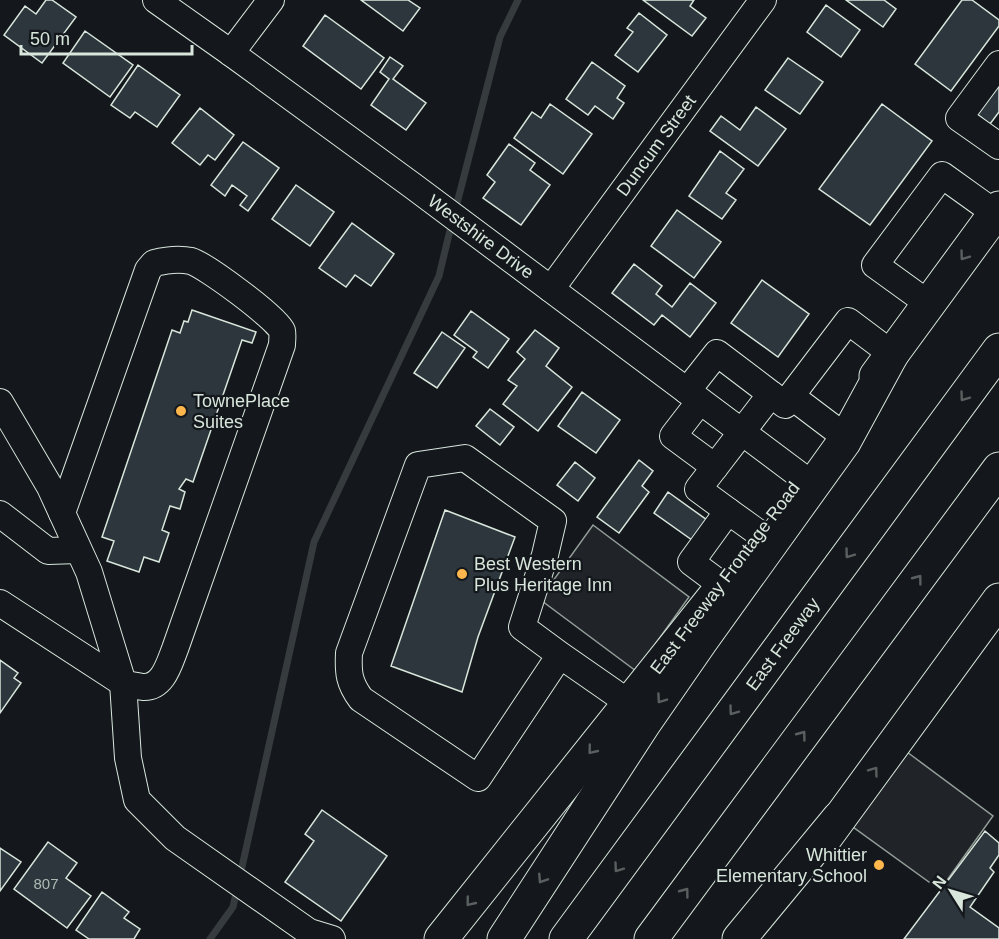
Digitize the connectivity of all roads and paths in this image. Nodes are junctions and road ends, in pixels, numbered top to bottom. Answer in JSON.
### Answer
{"nodes":[{"id":1,"x":156,"y":0,"type":"edge"},
{"id":2,"x":271,"y":0,"type":"edge"},
{"id":3,"x":763,"y":0,"type":"edge"},
{"id":4,"x":231,"y":53,"type":"junction"},
{"id":5,"x":999,"y":64,"type":"edge"},
{"id":6,"x":995,"y":135,"type":"edge"},
{"id":7,"x":997,"y":211,"type":"edge"},
{"id":8,"x":551,"y":289,"type":"junction"},
{"id":9,"x":929,"y":304,"type":"junction"},
{"id":10,"x":999,"y":350,"type":"edge"},
{"id":11,"x":892,"y":354,"type":"junction"},
{"id":12,"x":781,"y":395,"type":"junction"},
{"id":13,"x":694,"y":396,"type":"junction"},
{"id":14,"x":0,"y":402,"type":"edge"},
{"id":15,"x":836,"y":430,"type":"junction"},
{"id":16,"x":742,"y":432,"type":"junction"},
{"id":17,"x":715,"y":467,"type":"junction"},
{"id":18,"x":999,"y":469,"type":"edge"},
{"id":19,"x":802,"y":477,"type":"junction"},
{"id":20,"x":728,"y":511,"type":"junction"},
{"id":21,"x":62,"y":513,"type":"junction"},
{"id":22,"x":0,"y":514,"type":"edge"},
{"id":23,"x":760,"y":534,"type":"junction"},
{"id":24,"x":78,"y":550,"type":"junction"},
{"id":25,"x":723,"y":586,"type":"junction"},
{"id":26,"x":0,"y":603,"type":"edge"},
{"id":27,"x":994,"y":618,"type":"edge"},
{"id":28,"x":560,"y":655,"type":"junction"},
{"id":29,"x":123,"y":683,"type":"junction"},
{"id":30,"x":629,"y":703,"type":"junction"},
{"id":31,"x":839,"y":818,"type":"junction"},
{"id":32,"x":319,"y":936,"type":"edge"},
{"id":33,"x":441,"y":939,"type":"edge"},
{"id":34,"x":504,"y":939,"type":"edge"},
{"id":35,"x":566,"y":939,"type":"edge"},
{"id":36,"x":651,"y":939,"type":"edge"},
{"id":37,"x":739,"y":939,"type":"edge"},
{"id":38,"x":755,"y":939,"type":"edge"}],
"edges":[{"from":1,"to":4,"type":"street","name":"Westshire Drive"},
{"from":2,"to":4,"type":"street"},
{"from":3,"to":8,"type":"street","name":"Duncum Street"},
{"from":4,"to":8,"type":"street","name":"Westshire Drive"},
{"from":5,"to":6,"type":"street"},
{"from":7,"to":9,"type":"main road","name":"East Freeway Frontage Road","one_way":true},
{"from":7,"to":9,"type":"street"},
{"from":8,"to":13,"type":"street","name":"Westshire Drive"},
{"from":9,"to":11,"type":"main road","name":"East Freeway Frontage Road"},
{"from":10,"to":35,"type":"main road","name":"East Freeway","one_way":true},
{"from":11,"to":12,"type":"street"},
{"from":11,"to":15,"type":"main road","name":"East Freeway Frontage Road"},
{"from":11,"to":34,"type":"main road","one_way":true},
{"from":12,"to":13,"type":"street"},
{"from":12,"to":15,"type":"street"},
{"from":12,"to":16,"type":"street"},
{"from":13,"to":16,"type":"street","name":"Westshire Drive"},
{"from":13,"to":17,"type":"street"},
{"from":14,"to":21,"type":"street"},
{"from":15,"to":19,"type":"main road","name":"East Freeway Frontage Road"},
{"from":16,"to":17,"type":"street"},
{"from":16,"to":19,"type":"street","name":"Westshire Drive"},
{"from":17,"to":20,"type":"street"},
{"from":36,"to":18,"type":"main road","one_way":true},
{"from":19,"to":23,"type":"main road","name":"East Freeway Frontage Road"},
{"from":20,"to":23,"type":"street"},
{"from":20,"to":25,"type":"street"},
{"from":21,"to":24,"type":"street"},
{"from":21,"to":29,"type":"street"},
{"from":22,"to":24,"type":"street"},
{"from":23,"to":25,"type":"main road","name":"East Freeway Frontage Road"},
{"from":24,"to":29,"type":"street"},
{"from":25,"to":30,"type":"main road","name":"East Freeway Frontage Road"},
{"from":26,"to":29,"type":"street"},
{"from":31,"to":27,"type":"main road","one_way":true},
{"from":28,"to":28,"type":"street"},
{"from":28,"to":30,"type":"street"},
{"from":29,"to":32,"type":"street"},
{"from":30,"to":33,"type":"main road","name":"East Freeway Frontage Road","one_way":true},
{"from":31,"to":37,"type":"main road"},
{"from":31,"to":38,"type":"main road"}]}
